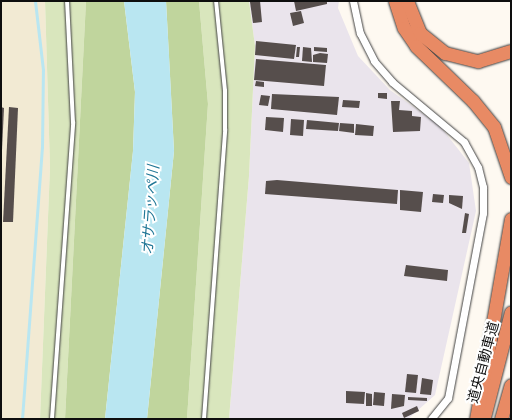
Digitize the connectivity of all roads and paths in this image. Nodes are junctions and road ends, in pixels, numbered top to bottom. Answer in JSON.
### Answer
{"nodes":[{"id":1,"x":67,"y":1,"type":"edge"},
{"id":2,"x":216,"y":1,"type":"edge"},
{"id":3,"x":353,"y":1,"type":"edge"},
{"id":4,"x":395,"y":1,"type":"edge"},
{"id":5,"x":407,"y":1,"type":"edge"},
{"id":6,"x":511,"y":51,"type":"edge"},
{"id":7,"x":511,"y":177,"type":"edge"},
{"id":8,"x":511,"y":219,"type":"edge"},
{"id":9,"x":511,"y":312,"type":"edge"},
{"id":10,"x":511,"y":385,"type":"edge"},
{"id":11,"x":52,"y":419,"type":"edge"},
{"id":12,"x":204,"y":419,"type":"edge"},
{"id":13,"x":431,"y":419,"type":"edge"},
{"id":14,"x":476,"y":419,"type":"edge"},
{"id":15,"x":483,"y":419,"type":"edge"},
{"id":16,"x":501,"y":419,"type":"edge"}],
"edges":[{"from":1,"to":11,"type":"lane"},
{"from":2,"to":12,"type":"lane"},
{"from":3,"to":13,"type":"street"},
{"from":4,"to":7,"type":"highway"},
{"from":5,"to":6,"type":"highway"},
{"from":8,"to":14,"type":"highway"},
{"from":9,"to":15,"type":"highway","name":"道央自動車道"},
{"from":10,"to":16,"type":"highway"}]}
